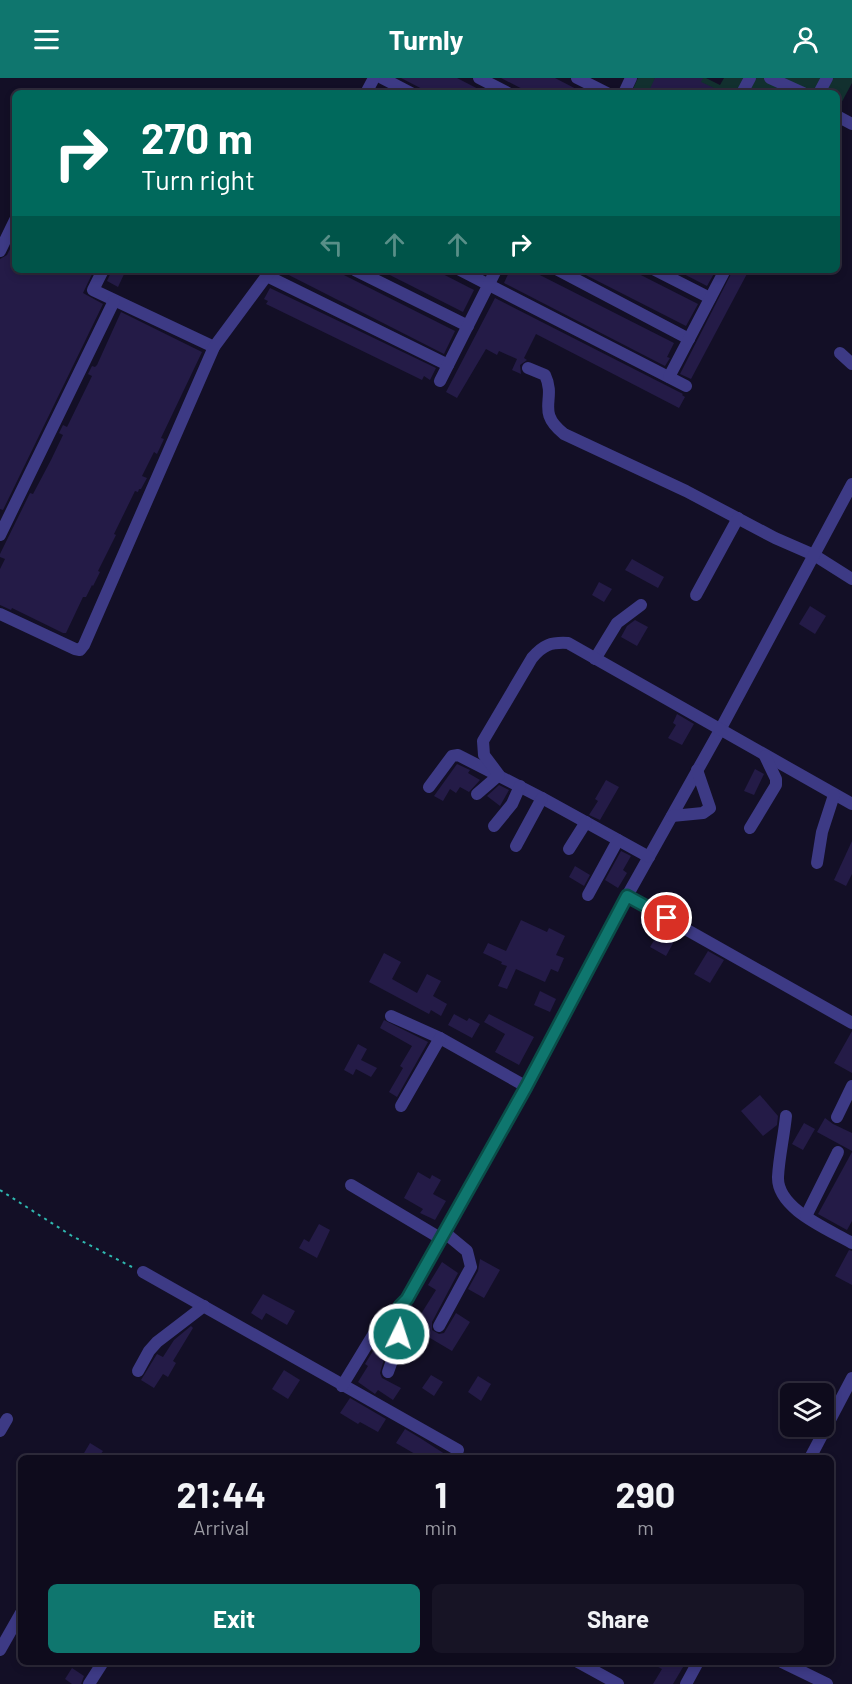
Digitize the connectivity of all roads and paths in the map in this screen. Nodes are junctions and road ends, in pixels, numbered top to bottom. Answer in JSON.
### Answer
{"nodes":[{"id":1,"x":382,"y":78,"type":"edge"},
{"id":2,"x":479,"y":78,"type":"edge"},
{"id":3,"x":770,"y":78,"type":"edge"},
{"id":4,"x":584,"y":83,"type":"edge"},
{"id":5,"x":405,"y":90,"type":"edge"},
{"id":6,"x":502,"y":90,"type":"edge"},
{"id":7,"x":600,"y":90,"type":"edge"},
{"id":8,"x":796,"y":90,"type":"edge"},
{"id":9,"x":12,"y":226,"type":"edge"},
{"id":10,"x":0,"y":251,"type":"edge"},
{"id":11,"x":102,"y":273,"type":"edge"},
{"id":12,"x":269,"y":273,"type":"edge"},
{"id":13,"x":361,"y":273,"type":"edge"},
{"id":14,"x":466,"y":273,"type":"edge"},
{"id":15,"x":494,"y":273,"type":"edge"},
{"id":16,"x":564,"y":273,"type":"edge"},
{"id":17,"x":661,"y":273,"type":"edge"},
{"id":18,"x":723,"y":273,"type":"edge"},
{"id":19,"x":488,"y":285,"type":"junction"},
{"id":20,"x":710,"y":298,"type":"junction"},
{"id":21,"x":114,"y":301,"type":"junction"},
{"id":22,"x":468,"y":326,"type":"junction"},
{"id":23,"x":689,"y":339,"type":"junction"},
{"id":24,"x":214,"y":347,"type":"junction"},
{"id":25,"x":840,"y":353,"type":"dead end"},
{"id":26,"x":852,"y":364,"type":"edge"},
{"id":27,"x":448,"y":365,"type":"junction"},
{"id":28,"x":528,"y":368,"type":"dead end"},
{"id":29,"x":669,"y":377,"type":"junction"},
{"id":30,"x":440,"y":381,"type":"dead end"},
{"id":31,"x":686,"y":386,"type":"dead end"},
{"id":32,"x":852,"y":484,"type":"edge"},
{"id":33,"x":738,"y":518,"type":"junction"},
{"id":34,"x":0,"y":535,"type":"edge"},
{"id":35,"x":814,"y":555,"type":"junction"},
{"id":36,"x":852,"y":579,"type":"edge"},
{"id":37,"x":696,"y":595,"type":"dead end"},
{"id":38,"x":640,"y":605,"type":"dead end"},
{"id":39,"x":0,"y":614,"type":"edge"},
{"id":40,"x":595,"y":659,"type":"junction"},
{"id":41,"x":720,"y":730,"type":"junction"},
{"id":42,"x":765,"y":756,"type":"junction"},
{"id":43,"x":697,"y":770,"type":"junction"},
{"id":44,"x":499,"y":775,"type":"junction"},
{"id":45,"x":520,"y":786,"type":"junction"},
{"id":46,"x":429,"y":787,"type":"dead end"},
{"id":47,"x":477,"y":794,"type":"dead end"},
{"id":48,"x":834,"y":795,"type":"junction"},
{"id":49,"x":542,"y":798,"type":"junction"},
{"id":50,"x":852,"y":804,"type":"edge"},
{"id":51,"x":672,"y":816,"type":"junction"},
{"id":52,"x":586,"y":822,"type":"junction"},
{"id":53,"x":494,"y":826,"type":"dead end"},
{"id":54,"x":750,"y":828,"type":"dead end"},
{"id":55,"x":618,"y":840,"type":"junction"},
{"id":56,"x":516,"y":846,"type":"dead end"},
{"id":57,"x":569,"y":849,"type":"dead end"},
{"id":58,"x":649,"y":857,"type":"junction"},
{"id":59,"x":818,"y":863,"type":"dead end"},
{"id":60,"x":588,"y":895,"type":"dead end"},
{"id":61,"x":627,"y":896,"type":"junction"},
{"id":62,"x":390,"y":1016,"type":"dead end"},
{"id":63,"x":852,"y":1023,"type":"edge"},
{"id":64,"x":440,"y":1038,"type":"junction"},
{"id":65,"x":852,"y":1086,"type":"edge"},
{"id":66,"x":526,"y":1087,"type":"junction"},
{"id":67,"x":401,"y":1106,"type":"dead end"},
{"id":68,"x":786,"y":1116,"type":"dead end"},
{"id":69,"x":837,"y":1117,"type":"dead end"},
{"id":70,"x":838,"y":1152,"type":"dead end"},
{"id":71,"x":351,"y":1185,"type":"dead end"},
{"id":72,"x":0,"y":1190,"type":"edge"},
{"id":73,"x":806,"y":1216,"type":"junction"},
{"id":74,"x":442,"y":1235,"type":"junction"},
{"id":75,"x":852,"y":1243,"type":"edge"},
{"id":76,"x":143,"y":1272,"type":"joint"},
{"id":77,"x":204,"y":1306,"type":"junction"},
{"id":78,"x":400,"y":1306,"type":"junction"},
{"id":79,"x":439,"y":1326,"type":"dead end"},
{"id":80,"x":138,"y":1371,"type":"dead end"},
{"id":81,"x":387,"y":1372,"type":"dead end"},
{"id":82,"x":852,"y":1378,"type":"edge"},
{"id":83,"x":342,"y":1386,"type":"junction"},
{"id":84,"x":7,"y":1419,"type":"dead end"},
{"id":85,"x":0,"y":1431,"type":"edge"},
{"id":86,"x":458,"y":1450,"type":"dead end"},
{"id":87,"x":812,"y":1455,"type":"edge"},
{"id":88,"x":18,"y":1618,"type":"edge"},
{"id":89,"x":0,"y":1650,"type":"edge"},
{"id":90,"x":101,"y":1665,"type":"edge"},
{"id":91,"x":583,"y":1665,"type":"edge"},
{"id":92,"x":696,"y":1665,"type":"edge"},
{"id":93,"x":788,"y":1665,"type":"edge"},
{"id":94,"x":89,"y":1684,"type":"edge"},
{"id":95,"x":618,"y":1684,"type":"edge"},
{"id":96,"x":686,"y":1684,"type":"edge"},
{"id":97,"x":827,"y":1684,"type":"edge"}],
"edges":[{"from":1,"to":5,"type":"street"},
{"from":2,"to":6,"type":"street"},
{"from":3,"to":8,"type":"street"},
{"from":4,"to":7,"type":"street"},
{"from":9,"to":10,"type":"street"},
{"from":11,"to":21,"type":"street"},
{"from":12,"to":24,"type":"street"},
{"from":12,"to":27,"type":"street"},
{"from":13,"to":22,"type":"street"},
{"from":14,"to":19,"type":"street"},
{"from":15,"to":19,"type":"street"},
{"from":16,"to":23,"type":"street"},
{"from":17,"to":20,"type":"street"},
{"from":18,"to":20,"type":"street"},
{"from":19,"to":22,"type":"street"},
{"from":19,"to":29,"type":"street"},
{"from":20,"to":23,"type":"street"},
{"from":21,"to":24,"type":"street"},
{"from":21,"to":34,"type":"street"},
{"from":22,"to":27,"type":"street"},
{"from":23,"to":29,"type":"street"},
{"from":24,"to":39,"type":"street"},
{"from":25,"to":26,"type":"street"},
{"from":27,"to":30,"type":"street"},
{"from":28,"to":33,"type":"street"},
{"from":29,"to":31,"type":"street"},
{"from":32,"to":35,"type":"street"},
{"from":33,"to":35,"type":"street"},
{"from":33,"to":37,"type":"street"},
{"from":35,"to":36,"type":"street"},
{"from":35,"to":41,"type":"street"},
{"from":38,"to":40,"type":"street"},
{"from":40,"to":41,"type":"street"},
{"from":40,"to":44,"type":"street"},
{"from":41,"to":42,"type":"street"},
{"from":41,"to":43,"type":"street"},
{"from":42,"to":48,"type":"street"},
{"from":42,"to":54,"type":"street"},
{"from":43,"to":51,"type":"street"},
{"from":43,"to":51,"type":"street"},
{"from":44,"to":45,"type":"street"},
{"from":44,"to":46,"type":"street"},
{"from":44,"to":47,"type":"street"},
{"from":45,"to":49,"type":"street"},
{"from":45,"to":53,"type":"street"},
{"from":48,"to":50,"type":"street"},
{"from":48,"to":59,"type":"street"},
{"from":49,"to":52,"type":"street"},
{"from":49,"to":56,"type":"street"},
{"from":51,"to":58,"type":"street"},
{"from":52,"to":55,"type":"street"},
{"from":52,"to":57,"type":"street"},
{"from":55,"to":58,"type":"street"},
{"from":55,"to":60,"type":"street"},
{"from":58,"to":61,"type":"street"},
{"from":61,"to":63,"type":"street"},
{"from":61,"to":66,"type":"street"},
{"from":62,"to":64,"type":"street"},
{"from":64,"to":66,"type":"street"},
{"from":64,"to":67,"type":"street"},
{"from":65,"to":69,"type":"street"},
{"from":66,"to":74,"type":"street"},
{"from":68,"to":73,"type":"street"},
{"from":70,"to":73,"type":"street"},
{"from":71,"to":74,"type":"street"},
{"from":72,"to":76,"type":"path"},
{"from":73,"to":75,"type":"street"},
{"from":74,"to":78,"type":"street"},
{"from":74,"to":79,"type":"street"},
{"from":76,"to":77,"type":"street"},
{"from":77,"to":80,"type":"street"},
{"from":77,"to":83,"type":"street"},
{"from":78,"to":81,"type":"street"},
{"from":78,"to":83,"type":"street"},
{"from":82,"to":87,"type":"street"},
{"from":83,"to":86,"type":"street"},
{"from":84,"to":85,"type":"street"},
{"from":88,"to":89,"type":"street"},
{"from":90,"to":94,"type":"street"},
{"from":91,"to":95,"type":"street"},
{"from":92,"to":96,"type":"street"},
{"from":93,"to":97,"type":"street"}]}
